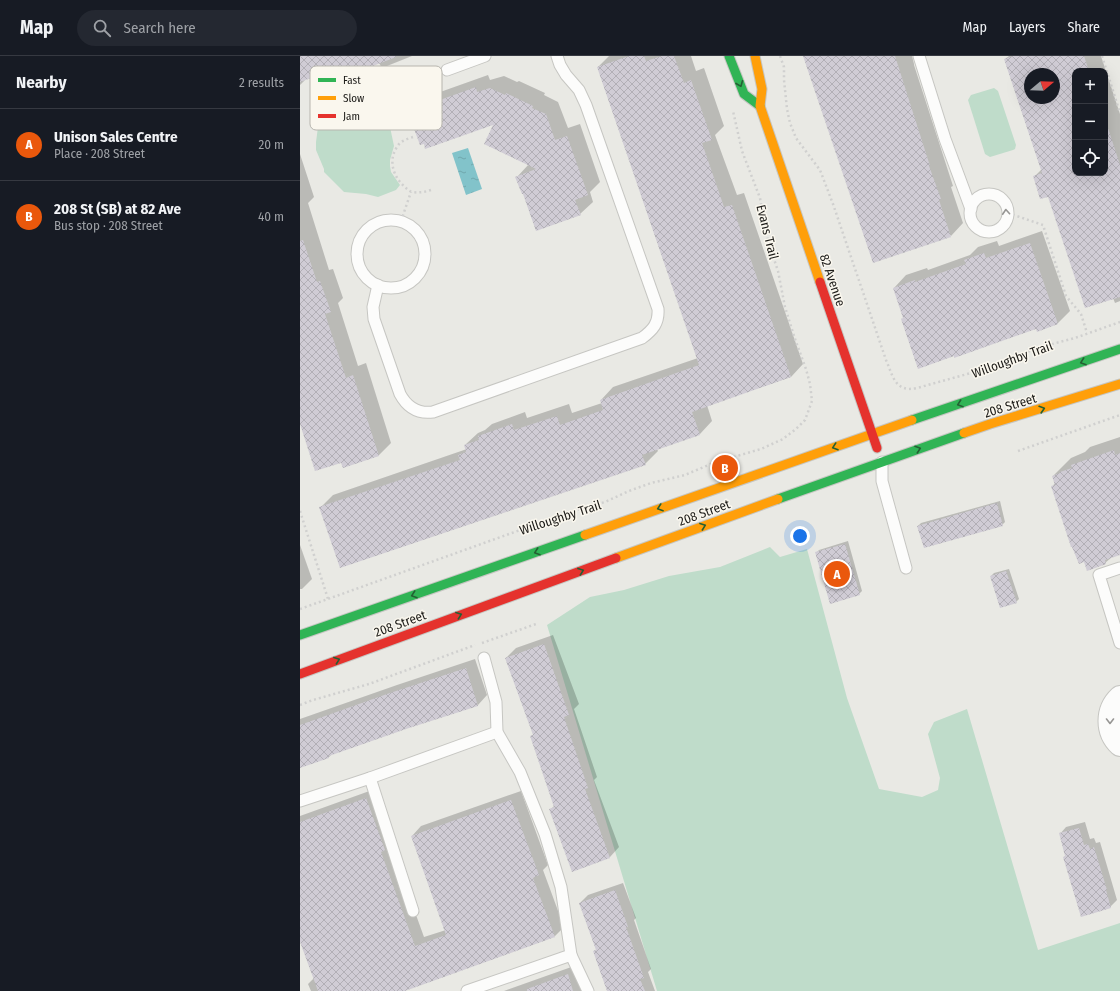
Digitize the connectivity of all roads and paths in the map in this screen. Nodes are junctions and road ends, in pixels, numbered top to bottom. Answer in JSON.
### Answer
{"nodes":[{"id":1,"x":485,"y":56,"type":"edge"},
{"id":2,"x":557,"y":56,"type":"edge"},
{"id":3,"x":729,"y":56,"type":"edge"},
{"id":4,"x":755,"y":56,"type":"edge"},
{"id":5,"x":780,"y":56,"type":"edge"},
{"id":6,"x":919,"y":56,"type":"edge"},
{"id":7,"x":1102,"y":56,"type":"edge"},
{"id":8,"x":448,"y":70,"type":"dead end"},
{"id":9,"x":730,"y":104,"type":"dead end"},
{"id":10,"x":760,"y":106,"type":"junction"},
{"id":11,"x":1120,"y":113,"type":"edge"},
{"id":12,"x":413,"y":137,"type":"dead end"},
{"id":13,"x":431,"y":190,"type":"dead end"},
{"id":14,"x":410,"y":192,"type":"junction"},
{"id":15,"x":971,"y":209,"type":"junction"},
{"id":16,"x":1008,"y":213,"type":"junction"},
{"id":17,"x":401,"y":221,"type":"junction"},
{"id":18,"x":378,"y":285,"type":"junction"},
{"id":19,"x":1120,"y":322,"type":"edge"},
{"id":20,"x":1087,"y":334,"type":"junction"},
{"id":21,"x":1120,"y":349,"type":"edge"},
{"id":22,"x":1120,"y":384,"type":"edge"},
{"id":23,"x":808,"y":412,"type":"joint"},
{"id":24,"x":1120,"y":415,"type":"edge"},
{"id":25,"x":872,"y":434,"type":"junction"},
{"id":26,"x":1018,"y":452,"type":"dead end"},
{"id":27,"x":882,"y":462,"type":"junction"},
{"id":28,"x":300,"y":511,"type":"edge"},
{"id":29,"x":906,"y":568,"type":"dead end"},
{"id":30,"x":1120,"y":568,"type":"edge"},
{"id":31,"x":328,"y":599,"type":"junction"},
{"id":32,"x":300,"y":609,"type":"edge"},
{"id":33,"x":536,"y":624,"type":"dead end"},
{"id":34,"x":300,"y":635,"type":"edge"},
{"id":35,"x":1120,"y":643,"type":"edge"},
{"id":36,"x":484,"y":658,"type":"dead end"},
{"id":37,"x":300,"y":674,"type":"edge"},
{"id":38,"x":1120,"y":697,"type":"edge"},
{"id":39,"x":300,"y":705,"type":"edge"},
{"id":40,"x":497,"y":732,"type":"junction"},
{"id":41,"x":1120,"y":745,"type":"edge"},
{"id":42,"x":370,"y":778,"type":"junction"},
{"id":43,"x":300,"y":801,"type":"edge"},
{"id":44,"x":413,"y":911,"type":"dead end"},
{"id":45,"x":572,"y":955,"type":"junction"},
{"id":46,"x":467,"y":991,"type":"edge"},
{"id":47,"x":588,"y":991,"type":"edge"}],
"edges":[{"from":1,"to":8,"type":"lane"},
{"from":2,"to":18,"type":"lane"},
{"from":3,"to":10,"type":"main road","one_way":true},
{"from":4,"to":10,"type":"main road","name":"82 Avenue"},
{"from":5,"to":20,"type":"path","name":"Willoughby Trail"},
{"from":6,"to":15,"type":"lane"},
{"from":7,"to":11,"type":"path"},
{"from":9,"to":23,"type":"path","name":"Evans Trail"},
{"from":10,"to":25,"type":"main road","name":"82 Avenue"},
{"from":12,"to":14,"type":"path"},
{"from":13,"to":14,"type":"path"},
{"from":14,"to":17,"type":"path"},
{"from":16,"to":15,"type":"lane","one_way":true},
{"from":15,"to":16,"type":"lane"},
{"from":16,"to":20,"type":"path"},
{"from":17,"to":18,"type":"lane"},
{"from":17,"to":18,"type":"lane"},
{"from":19,"to":20,"type":"path","name":"Willoughby Trail"},
{"from":21,"to":25,"type":"main road","name":"208 Street","one_way":true},
{"from":27,"to":22,"type":"main road","name":"208 Street","one_way":true},
{"from":23,"to":31,"type":"path","name":"Willoughby Trail"},
{"from":24,"to":26,"type":"path"},
{"from":25,"to":27,"type":"main road","name":"82 Avenue"},
{"from":25,"to":34,"type":"main road","name":"208 Street","one_way":true},
{"from":27,"to":29,"type":"lane"},
{"from":37,"to":27,"type":"main road","name":"208 Street","one_way":true},
{"from":28,"to":31,"type":"path"},
{"from":30,"to":35,"type":"lane"},
{"from":31,"to":32,"type":"path","name":"Willoughby Trail"},
{"from":33,"to":39,"type":"path"},
{"from":36,"to":40,"type":"lane"},
{"from":38,"to":41,"type":"street","one_way":true},
{"from":40,"to":42,"type":"lane"},
{"from":40,"to":45,"type":"lane"},
{"from":42,"to":43,"type":"lane"},
{"from":42,"to":44,"type":"lane"},
{"from":45,"to":46,"type":"lane"},
{"from":45,"to":47,"type":"lane"}]}
